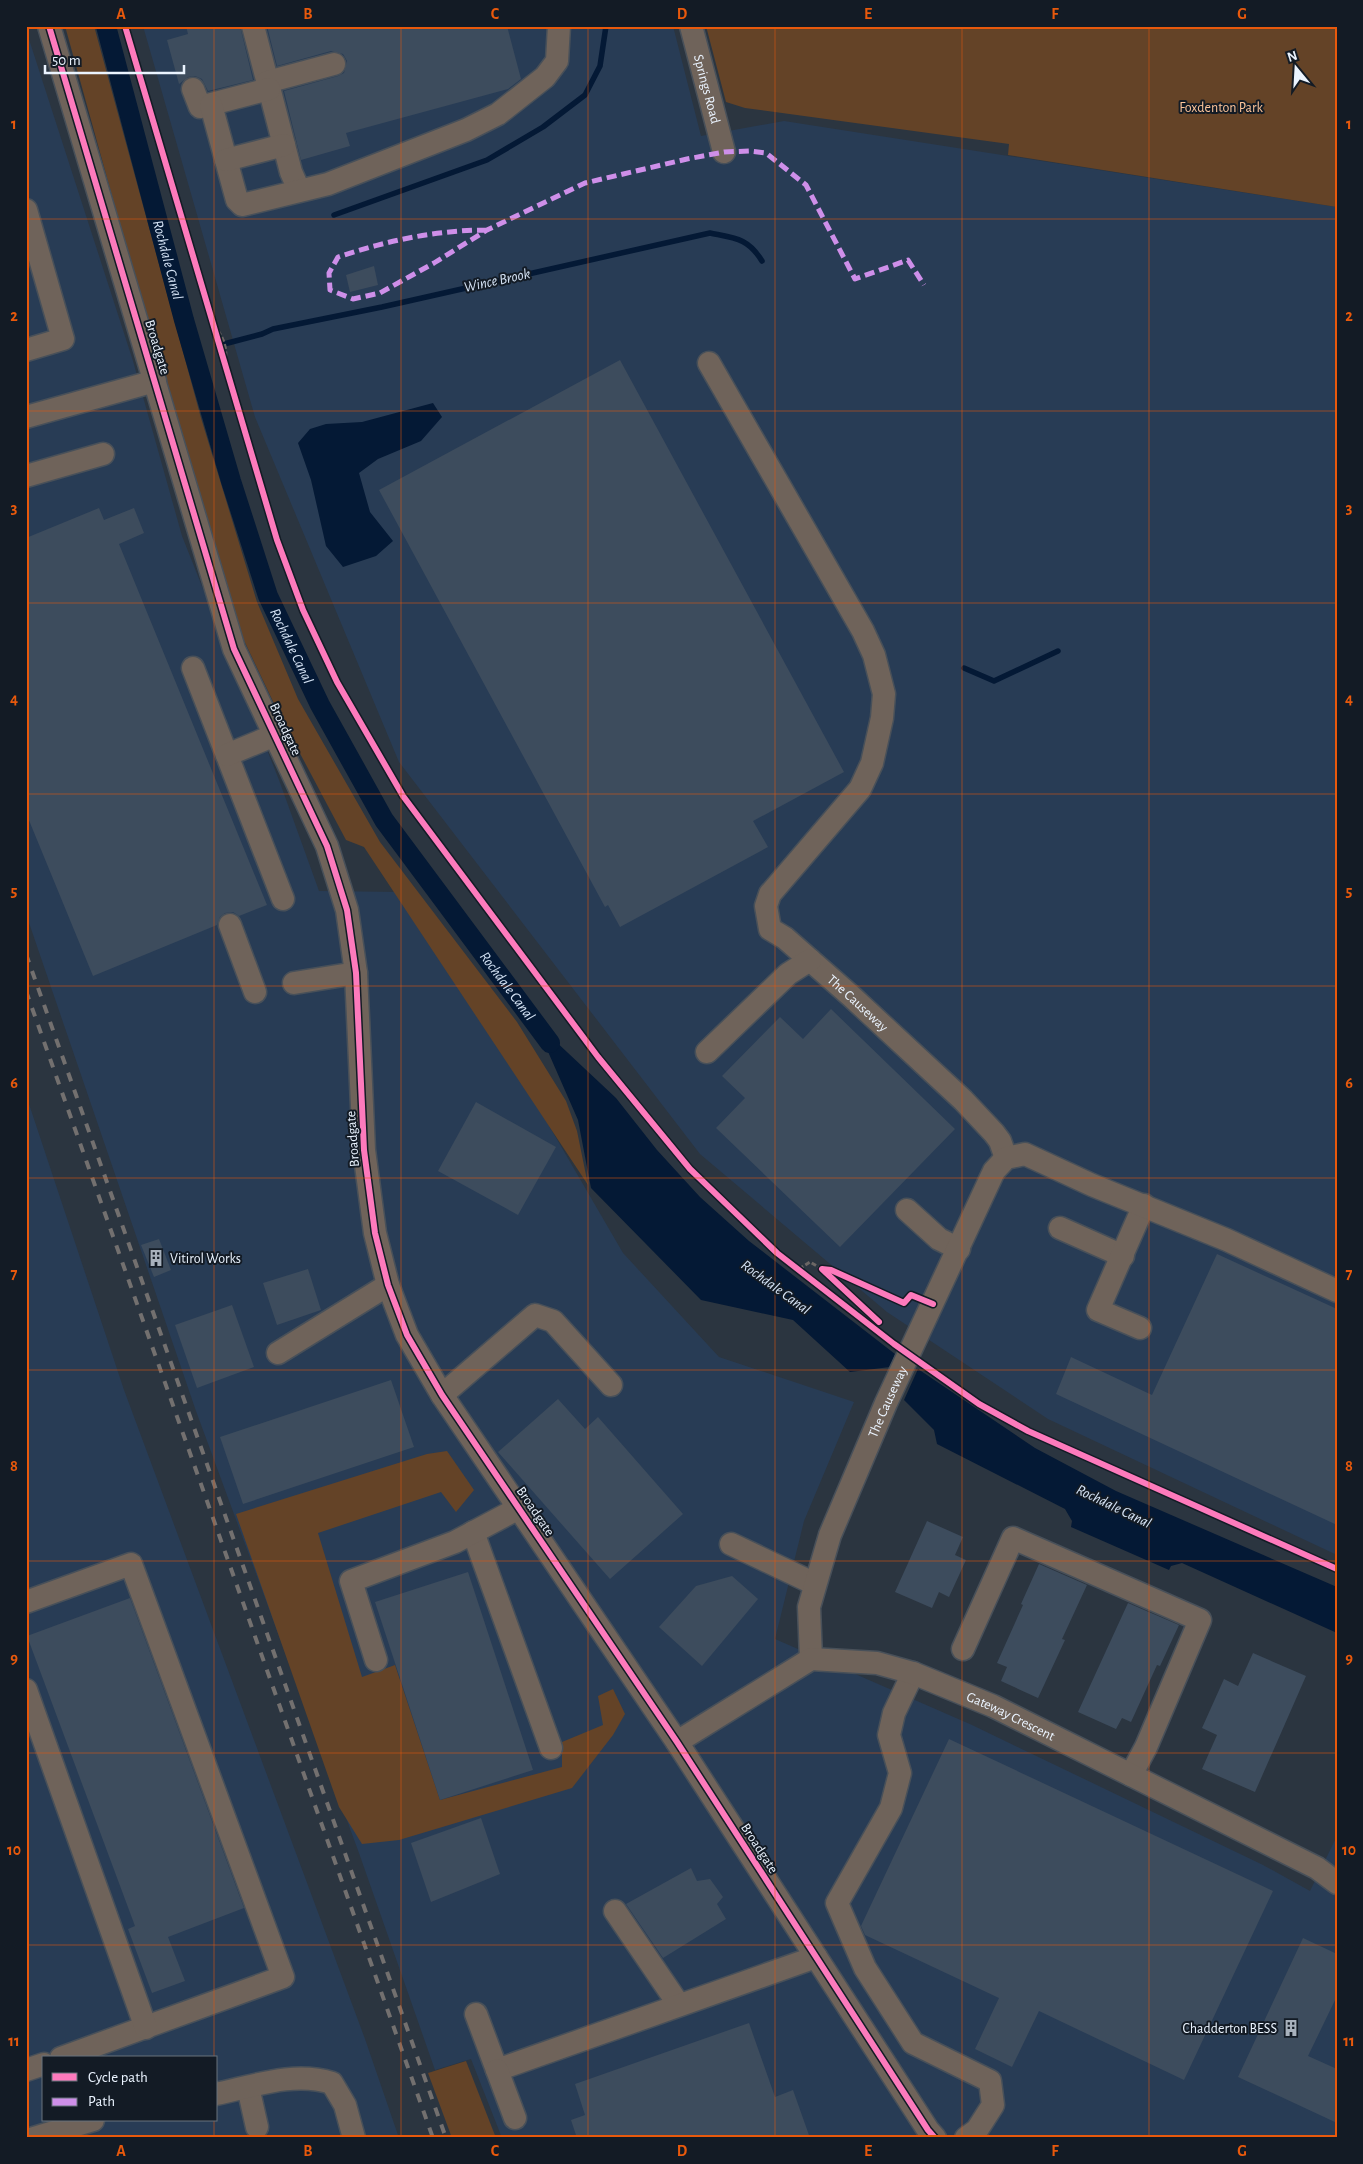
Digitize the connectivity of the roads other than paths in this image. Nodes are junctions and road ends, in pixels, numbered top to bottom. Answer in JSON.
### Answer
{"nodes":[{"id":1,"x":49,"y":26,"type":"edge"},
{"id":2,"x":253,"y":26,"type":"edge"},
{"id":3,"x":559,"y":26,"type":"edge"},
{"id":4,"x":691,"y":26,"type":"edge"},
{"id":5,"x":334,"y":64,"type":"dead end"},
{"id":6,"x":268,"y":85,"type":"junction"},
{"id":7,"x":193,"y":89,"type":"dead end"},
{"id":8,"x":211,"y":105,"type":"junction"},
{"id":9,"x":284,"y":145,"type":"junction"},
{"id":10,"x":724,"y":152,"type":"dead end"},
{"id":11,"x":226,"y":160,"type":"junction"},
{"id":12,"x":299,"y":190,"type":"junction"},
{"id":13,"x":26,"y":210,"type":"edge"},
{"id":14,"x":26,"y":350,"type":"edge"},
{"id":15,"x":709,"y":363,"type":"dead end"},
{"id":16,"x":155,"y":381,"type":"junction"},
{"id":17,"x":26,"y":417,"type":"edge"},
{"id":18,"x":103,"y":454,"type":"dead end"},
{"id":19,"x":26,"y":476,"type":"edge"},
{"id":20,"x":193,"y":668,"type":"dead end"},
{"id":21,"x":275,"y":735,"type":"junction"},
{"id":22,"x":227,"y":755,"type":"junction"},
{"id":23,"x":283,"y":899,"type":"dead end"},
{"id":24,"x":230,"y":926,"type":"dead end"},
{"id":25,"x":810,"y":960,"type":"junction"},
{"id":26,"x":356,"y":973,"type":"junction"},
{"id":27,"x":294,"y":983,"type":"dead end"},
{"id":28,"x":255,"y":992,"type":"dead end"},
{"id":29,"x":707,"y":1052,"type":"dead end"},
{"id":30,"x":1006,"y":1158,"type":"junction"},
{"id":31,"x":1144,"y":1205,"type":"junction"},
{"id":32,"x":907,"y":1210,"type":"dead end"},
{"id":33,"x":1060,"y":1228,"type":"dead end"},
{"id":34,"x":959,"y":1249,"type":"junction"},
{"id":35,"x":1123,"y":1256,"type":"junction"},
{"id":36,"x":388,"y":1285,"type":"junction"},
{"id":37,"x":1337,"y":1291,"type":"edge"},
{"id":38,"x":1140,"y":1328,"type":"dead end"},
{"id":39,"x":278,"y":1353,"type":"dead end"},
{"id":40,"x":611,"y":1385,"type":"dead end"},
{"id":41,"x":442,"y":1395,"type":"junction"},
{"id":42,"x":518,"y":1508,"type":"junction"},
{"id":43,"x":473,"y":1532,"type":"junction"},
{"id":44,"x":731,"y":1544,"type":"dead end"},
{"id":45,"x":816,"y":1584,"type":"junction"},
{"id":46,"x":26,"y":1602,"type":"edge"},
{"id":47,"x":963,"y":1649,"type":"dead end"},
{"id":48,"x":811,"y":1659,"type":"junction"},
{"id":49,"x":376,"y":1660,"type":"dead end"},
{"id":50,"x":913,"y":1673,"type":"junction"},
{"id":51,"x":26,"y":1690,"type":"edge"},
{"id":52,"x":677,"y":1742,"type":"junction"},
{"id":53,"x":550,"y":1748,"type":"dead end"},
{"id":54,"x":1131,"y":1775,"type":"junction"},
{"id":55,"x":1337,"y":1883,"type":"edge"},
{"id":56,"x":615,"y":1911,"type":"dead end"},
{"id":57,"x":816,"y":1957,"type":"junction"},
{"id":58,"x":679,"y":2005,"type":"junction"},
{"id":59,"x":476,"y":2014,"type":"dead end"},
{"id":60,"x":146,"y":2028,"type":"junction"},
{"id":61,"x":67,"y":2056,"type":"edge"},
{"id":62,"x":42,"y":2065,"type":"edge"},
{"id":63,"x":26,"y":2070,"type":"edge"},
{"id":64,"x":497,"y":2070,"type":"junction"},
{"id":65,"x":248,"y":2087,"type":"junction"},
{"id":66,"x":218,"y":2094,"type":"edge"},
{"id":67,"x":515,"y":2118,"type":"dead end"},
{"id":68,"x":86,"y":2122,"type":"edge"},
{"id":69,"x":257,"y":2127,"type":"dead end"},
{"id":70,"x":34,"y":2138,"type":"edge"},
{"id":71,"x":354,"y":2138,"type":"edge"},
{"id":72,"x":935,"y":2138,"type":"edge"},
{"id":73,"x":966,"y":2138,"type":"edge"}],
"edges":[{"from":1,"to":16,"type":"street","name":"Broadgate"},
{"from":2,"to":6,"type":"street"},
{"from":3,"to":12,"type":"street"},
{"from":4,"to":10,"type":"street","name":"Springs Road"},
{"from":5,"to":6,"type":"street"},
{"from":6,"to":8,"type":"street"},
{"from":6,"to":9,"type":"street"},
{"from":7,"to":8,"type":"street"},
{"from":8,"to":11,"type":"street"},
{"from":9,"to":11,"type":"street"},
{"from":9,"to":12,"type":"street"},
{"from":11,"to":12,"type":"street"},
{"from":13,"to":14,"type":"street"},
{"from":15,"to":25,"type":"street","name":"The Causeway"},
{"from":16,"to":17,"type":"street"},
{"from":16,"to":21,"type":"street","name":"Broadgate"},
{"from":18,"to":19,"type":"street"},
{"from":20,"to":22,"type":"street"},
{"from":21,"to":22,"type":"street"},
{"from":21,"to":26,"type":"street","name":"Broadgate"},
{"from":22,"to":23,"type":"street"},
{"from":24,"to":28,"type":"street"},
{"from":25,"to":29,"type":"street"},
{"from":25,"to":30,"type":"street","name":"The Causeway"},
{"from":26,"to":27,"type":"street"},
{"from":26,"to":36,"type":"street","name":"Broadgate"},
{"from":30,"to":31,"type":"street"},
{"from":30,"to":34,"type":"street","name":"The Causeway"},
{"from":31,"to":35,"type":"street"},
{"from":31,"to":37,"type":"street"},
{"from":32,"to":34,"type":"street"},
{"from":33,"to":35,"type":"street"},
{"from":34,"to":45,"type":"street","name":"The Causeway"},
{"from":35,"to":38,"type":"street"},
{"from":36,"to":39,"type":"street"},
{"from":36,"to":41,"type":"street","name":"Broadgate"},
{"from":40,"to":41,"type":"street"},
{"from":41,"to":42,"type":"street","name":"Broadgate"},
{"from":42,"to":43,"type":"street"},
{"from":42,"to":52,"type":"street","name":"Broadgate"},
{"from":43,"to":49,"type":"street"},
{"from":43,"to":53,"type":"street"},
{"from":44,"to":45,"type":"street"},
{"from":45,"to":48,"type":"street","name":"The Causeway"},
{"from":46,"to":60,"type":"street"},
{"from":47,"to":54,"type":"street"},
{"from":48,"to":50,"type":"street","name":"Gateway Crescent"},
{"from":48,"to":52,"type":"street"},
{"from":50,"to":54,"type":"street","name":"Gateway Crescent"},
{"from":50,"to":73,"type":"street"},
{"from":51,"to":60,"type":"street"},
{"from":52,"to":57,"type":"street","name":"Broadgate"},
{"from":54,"to":55,"type":"street","name":"Gateway Crescent"},
{"from":56,"to":58,"type":"street"},
{"from":57,"to":58,"type":"street"},
{"from":57,"to":72,"type":"street","name":"Broadgate"},
{"from":58,"to":64,"type":"street"},
{"from":59,"to":64,"type":"street"},
{"from":60,"to":61,"type":"street"},
{"from":62,"to":63,"type":"street"},
{"from":64,"to":67,"type":"street"},
{"from":65,"to":66,"type":"street"},
{"from":65,"to":69,"type":"street"},
{"from":65,"to":71,"type":"street"},
{"from":68,"to":70,"type":"street"}]}
